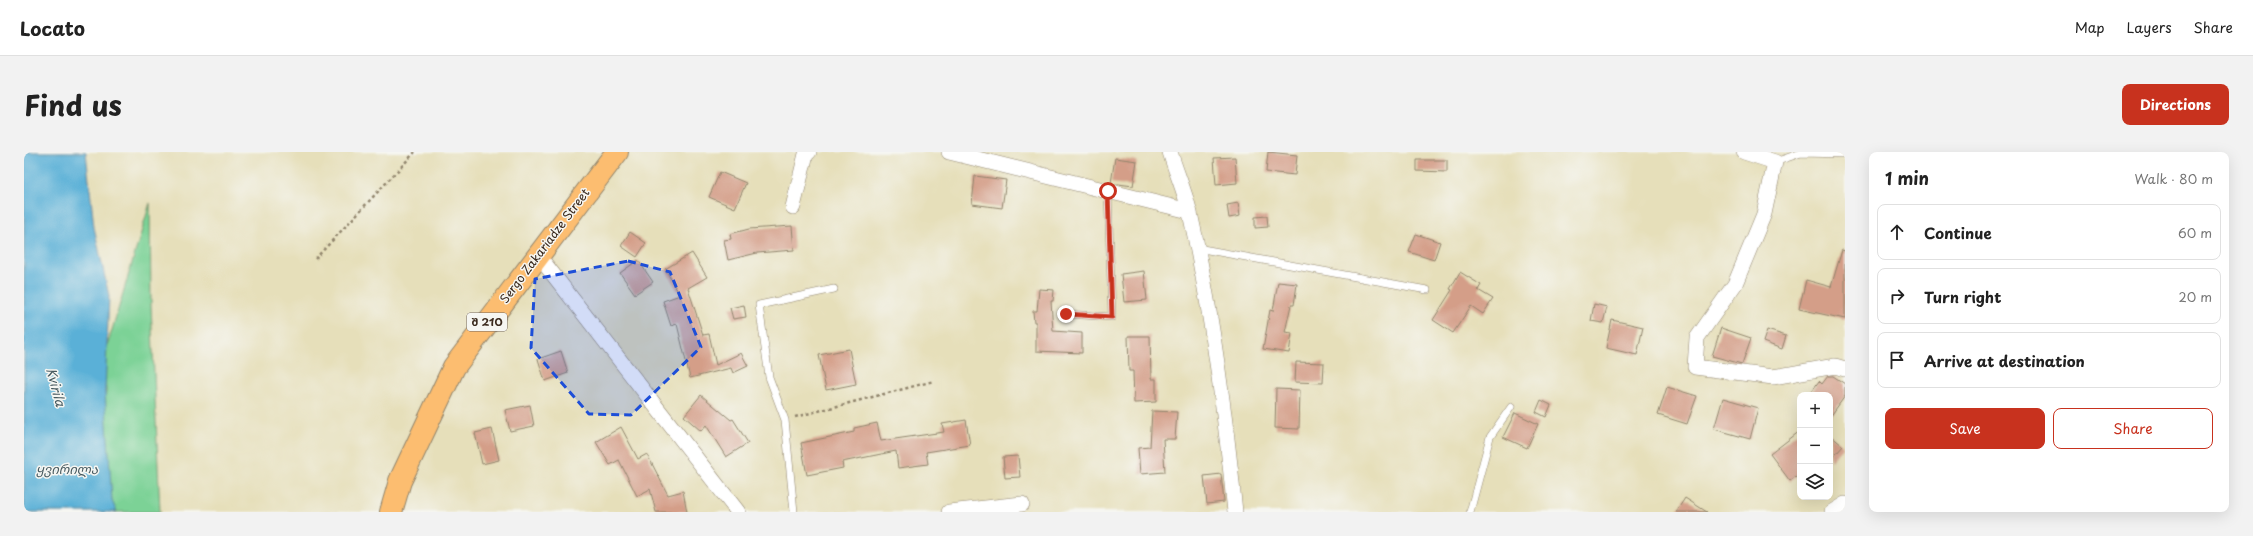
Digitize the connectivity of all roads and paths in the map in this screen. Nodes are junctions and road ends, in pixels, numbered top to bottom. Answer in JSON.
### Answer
{"nodes":[{"id":1,"x":415,"y":152,"type":"edge"},
{"id":2,"x":617,"y":152,"type":"edge"},
{"id":3,"x":809,"y":152,"type":"edge"},
{"id":4,"x":948,"y":152,"type":"edge"},
{"id":5,"x":1170,"y":152,"type":"edge"},
{"id":6,"x":1744,"y":152,"type":"edge"},
{"id":7,"x":1845,"y":154,"type":"edge"},
{"id":8,"x":1775,"y":162,"type":"junction"},
{"id":9,"x":1108,"y":191,"type":"junction"},
{"id":10,"x":793,"y":207,"type":"dead end"},
{"id":11,"x":1189,"y":211,"type":"junction"},
{"id":12,"x":1197,"y":248,"type":"junction"},
{"id":13,"x":538,"y":255,"type":"junction"},
{"id":14,"x":315,"y":259,"type":"dead end"},
{"id":15,"x":834,"y":289,"type":"dead end"},
{"id":16,"x":1427,"y":290,"type":"dead end"},
{"id":17,"x":1066,"y":314,"type":"dead end"},
{"id":18,"x":1845,"y":368,"type":"edge"},
{"id":19,"x":934,"y":381,"type":"dead end"},
{"id":20,"x":1511,"y":407,"type":"dead end"},
{"id":21,"x":785,"y":420,"type":"junction"},
{"id":22,"x":1022,"y":504,"type":"dead end"},
{"id":23,"x":1845,"y":504,"type":"edge"},
{"id":24,"x":996,"y":509,"type":"edge"},
{"id":25,"x":391,"y":512,"type":"edge"},
{"id":26,"x":738,"y":512,"type":"edge"},
{"id":27,"x":794,"y":512,"type":"edge"},
{"id":28,"x":949,"y":512,"type":"edge"},
{"id":29,"x":1235,"y":512,"type":"edge"},
{"id":30,"x":1470,"y":512,"type":"edge"},
{"id":31,"x":1832,"y":512,"type":"edge"}],
"edges":[{"from":1,"to":14,"type":"path"},
{"from":2,"to":13,"type":"main road","name":"Sergo Zakariadze Street","number":"შ 210"},
{"from":3,"to":10,"type":"street"},
{"from":4,"to":9,"type":"street"},
{"from":5,"to":11,"type":"street"},
{"from":6,"to":8,"type":"street"},
{"from":7,"to":8,"type":"lane"},
{"from":8,"to":18,"type":"street"},
{"from":9,"to":11,"type":"street"},
{"from":9,"to":17,"type":"lane"},
{"from":11,"to":12,"type":"street"},
{"from":12,"to":16,"type":"lane"},
{"from":12,"to":29,"type":"street"},
{"from":13,"to":25,"type":"main road","name":"Sergo Zakariadze Street","number":"შ 210"},
{"from":13,"to":26,"type":"street"},
{"from":15,"to":21,"type":"lane"},
{"from":19,"to":21,"type":"path"},
{"from":20,"to":30,"type":"lane"},
{"from":21,"to":27,"type":"lane"},
{"from":22,"to":24,"type":"street"},
{"from":23,"to":31,"type":"street"},
{"from":24,"to":28,"type":"street"}]}
